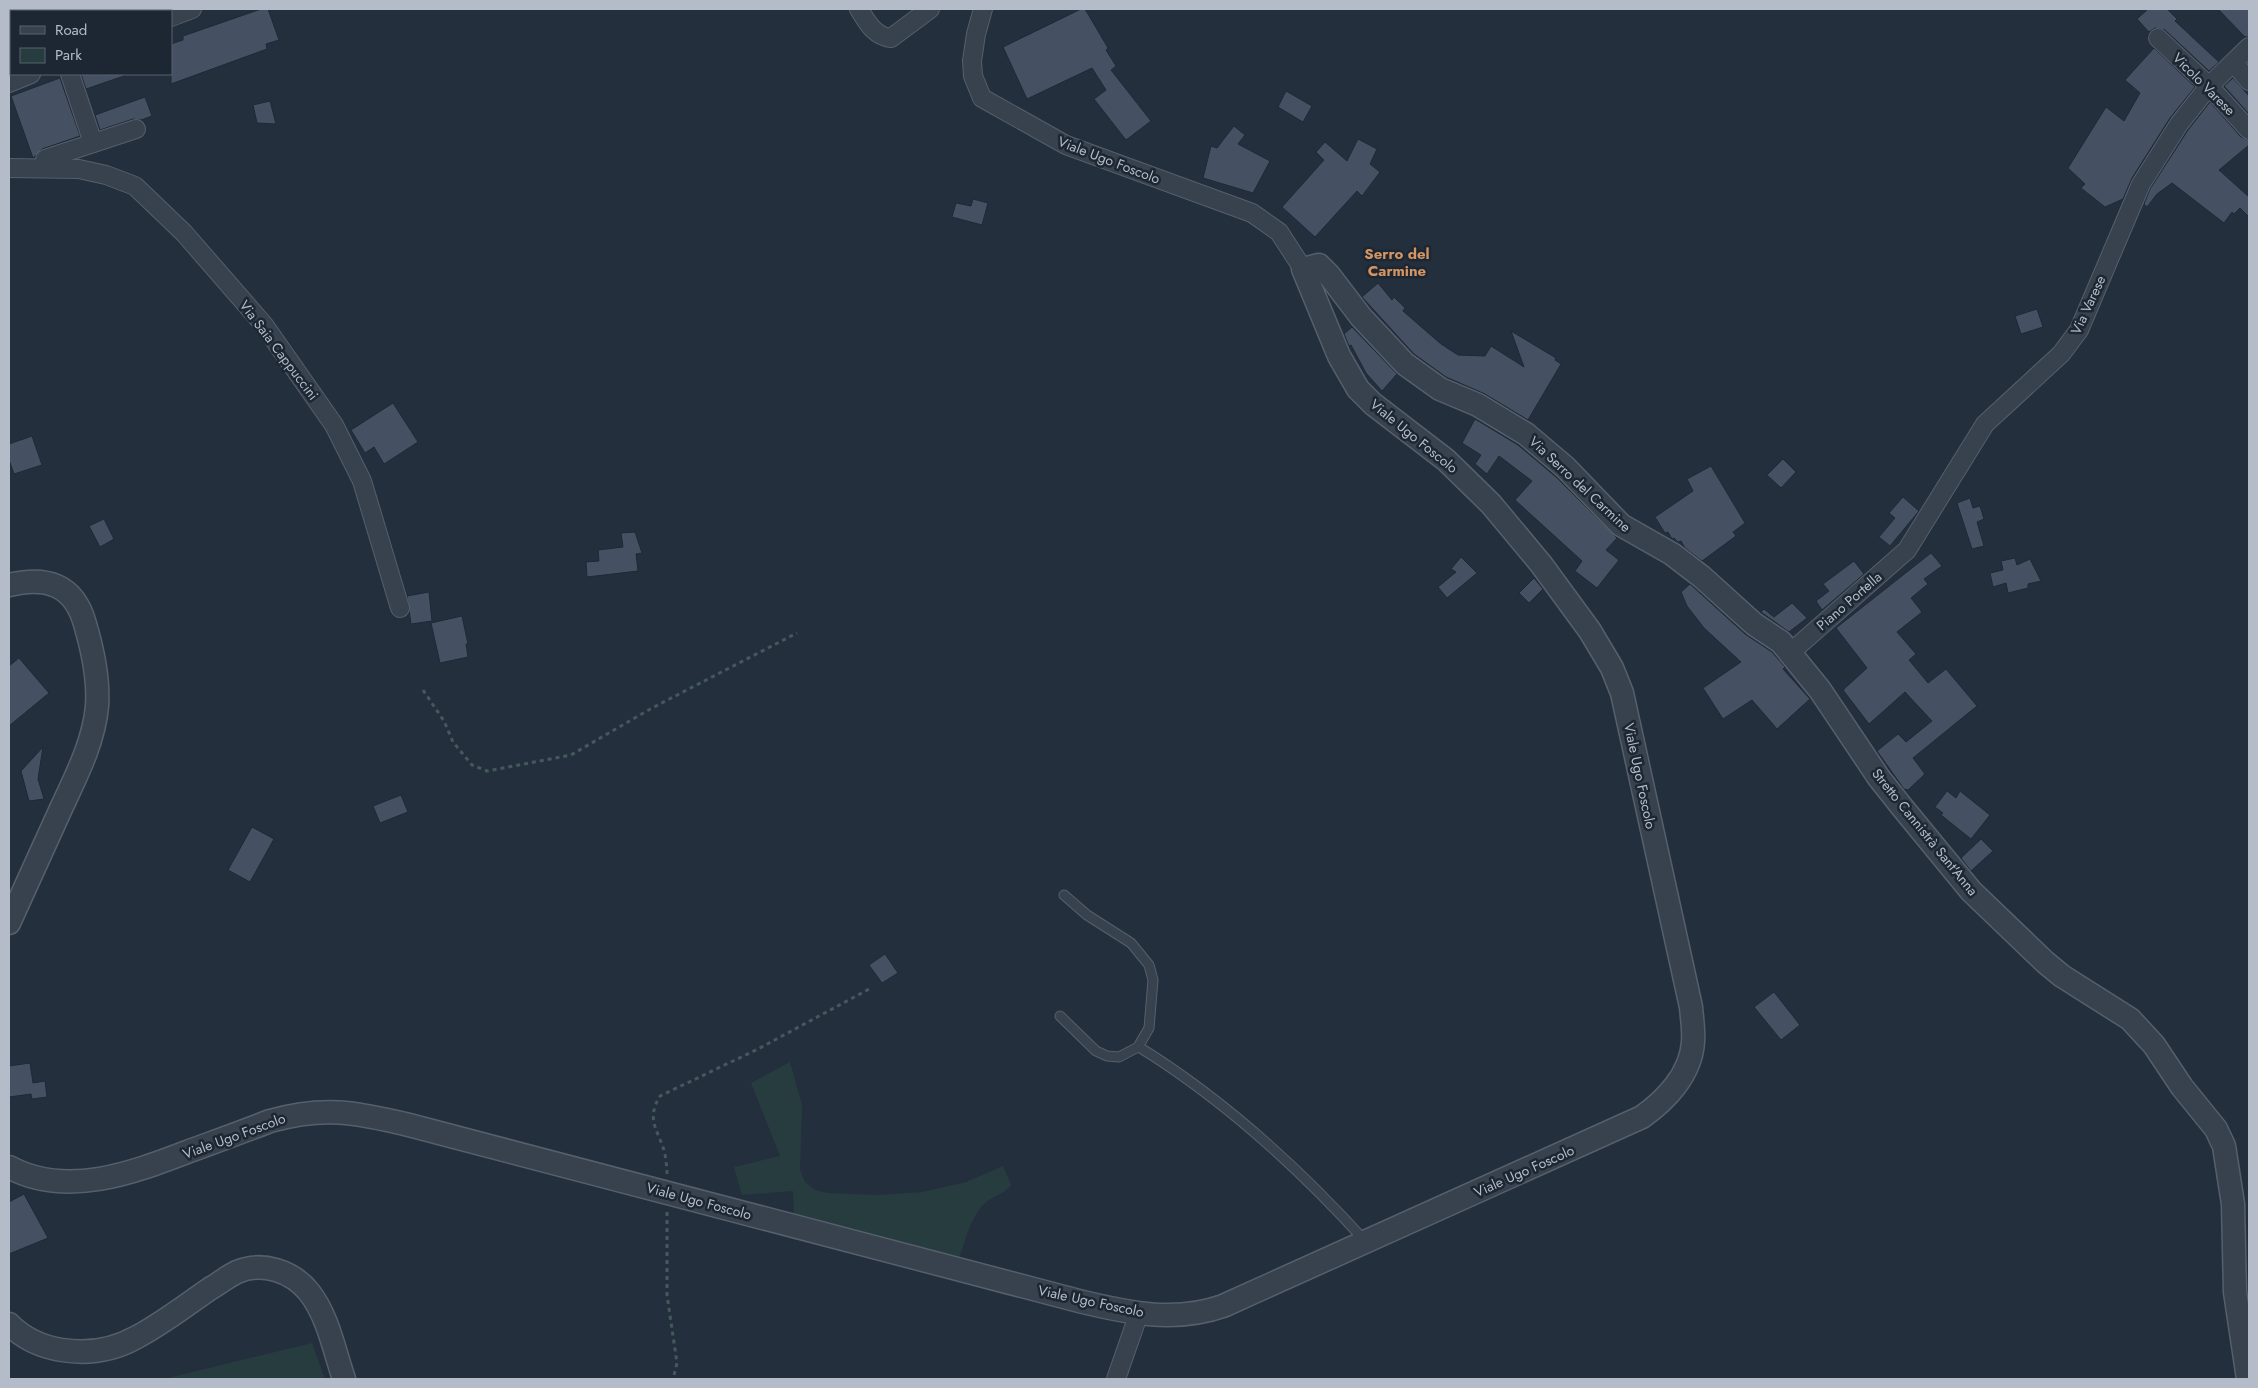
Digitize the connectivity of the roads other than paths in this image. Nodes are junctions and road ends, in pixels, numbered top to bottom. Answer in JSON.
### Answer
{"nodes":[{"id":1,"x":192,"y":9,"type":"edge"},
{"id":2,"x":859,"y":9,"type":"edge"},
{"id":3,"x":930,"y":9,"type":"edge"},
{"id":4,"x":983,"y":9,"type":"edge"},
{"id":5,"x":172,"y":17,"type":"edge"},
{"id":6,"x":2158,"y":38,"type":"dead end"},
{"id":7,"x":2249,"y":47,"type":"edge"},
{"id":8,"x":2234,"y":63,"type":"junction"},
{"id":9,"x":28,"y":75,"type":"edge"},
{"id":10,"x":70,"y":75,"type":"edge"},
{"id":11,"x":2249,"y":81,"type":"edge"},
{"id":12,"x":9,"y":82,"type":"edge"},
{"id":13,"x":2210,"y":86,"type":"junction"},
{"id":14,"x":136,"y":129,"type":"dead end"},
{"id":15,"x":2249,"y":130,"type":"edge"},
{"id":16,"x":93,"y":143,"type":"junction"},
{"id":17,"x":45,"y":159,"type":"dead end"},
{"id":18,"x":9,"y":168,"type":"edge"},
{"id":19,"x":1303,"y":269,"type":"junction"},
{"id":20,"x":1907,"y":550,"type":"joint"},
{"id":21,"x":9,"y":585,"type":"edge"},
{"id":22,"x":400,"y":608,"type":"dead end"},
{"id":23,"x":1791,"y":652,"type":"junction"},
{"id":24,"x":1064,"y":895,"type":"dead end"},
{"id":25,"x":9,"y":923,"type":"edge"},
{"id":26,"x":1060,"y":1016,"type":"dead end"},
{"id":27,"x":1139,"y":1047,"type":"junction"},
{"id":28,"x":9,"y":1168,"type":"edge"},
{"id":29,"x":1366,"y":1242,"type":"junction"},
{"id":30,"x":1140,"y":1313,"type":"junction"},
{"id":31,"x":9,"y":1324,"type":"edge"},
{"id":32,"x":344,"y":1379,"type":"edge"},
{"id":33,"x":1116,"y":1379,"type":"edge"},
{"id":34,"x":2248,"y":1379,"type":"edge"}],
"edges":[{"from":1,"to":5,"type":"street"},
{"from":2,"to":3,"type":"street"},
{"from":4,"to":19,"type":"street","name":"Viale Ugo Foscolo"},
{"from":6,"to":13,"type":"street","name":"Vicolo Varese"},
{"from":7,"to":8,"type":"street","name":"Via Varese"},
{"from":8,"to":11,"type":"street"},
{"from":8,"to":13,"type":"street","name":"Via Varese"},
{"from":9,"to":12,"type":"street"},
{"from":10,"to":16,"type":"street"},
{"from":13,"to":15,"type":"street","name":"Vicolo Varese"},
{"from":13,"to":20,"type":"street","name":"Via Varese"},
{"from":14,"to":16,"type":"street"},
{"from":16,"to":17,"type":"street"},
{"from":18,"to":22,"type":"street","name":"Via Saia Cappuccini"},
{"from":19,"to":23,"type":"street","name":"Via Serro del Carmine"},
{"from":19,"to":29,"type":"street","name":"Viale Ugo Foscolo"},
{"from":20,"to":23,"type":"street","name":"Piano Portella"},
{"from":21,"to":25,"type":"street"},
{"from":23,"to":34,"type":"street","name":"Stretto Cannistrà Sant'Anna"},
{"from":24,"to":27,"type":"lane"},
{"from":26,"to":27,"type":"lane"},
{"from":27,"to":29,"type":"lane"},
{"from":28,"to":30,"type":"street","name":"Viale Ugo Foscolo"},
{"from":29,"to":30,"type":"street","name":"Viale Ugo Foscolo"},
{"from":30,"to":33,"type":"street"},
{"from":31,"to":32,"type":"street"}]}
